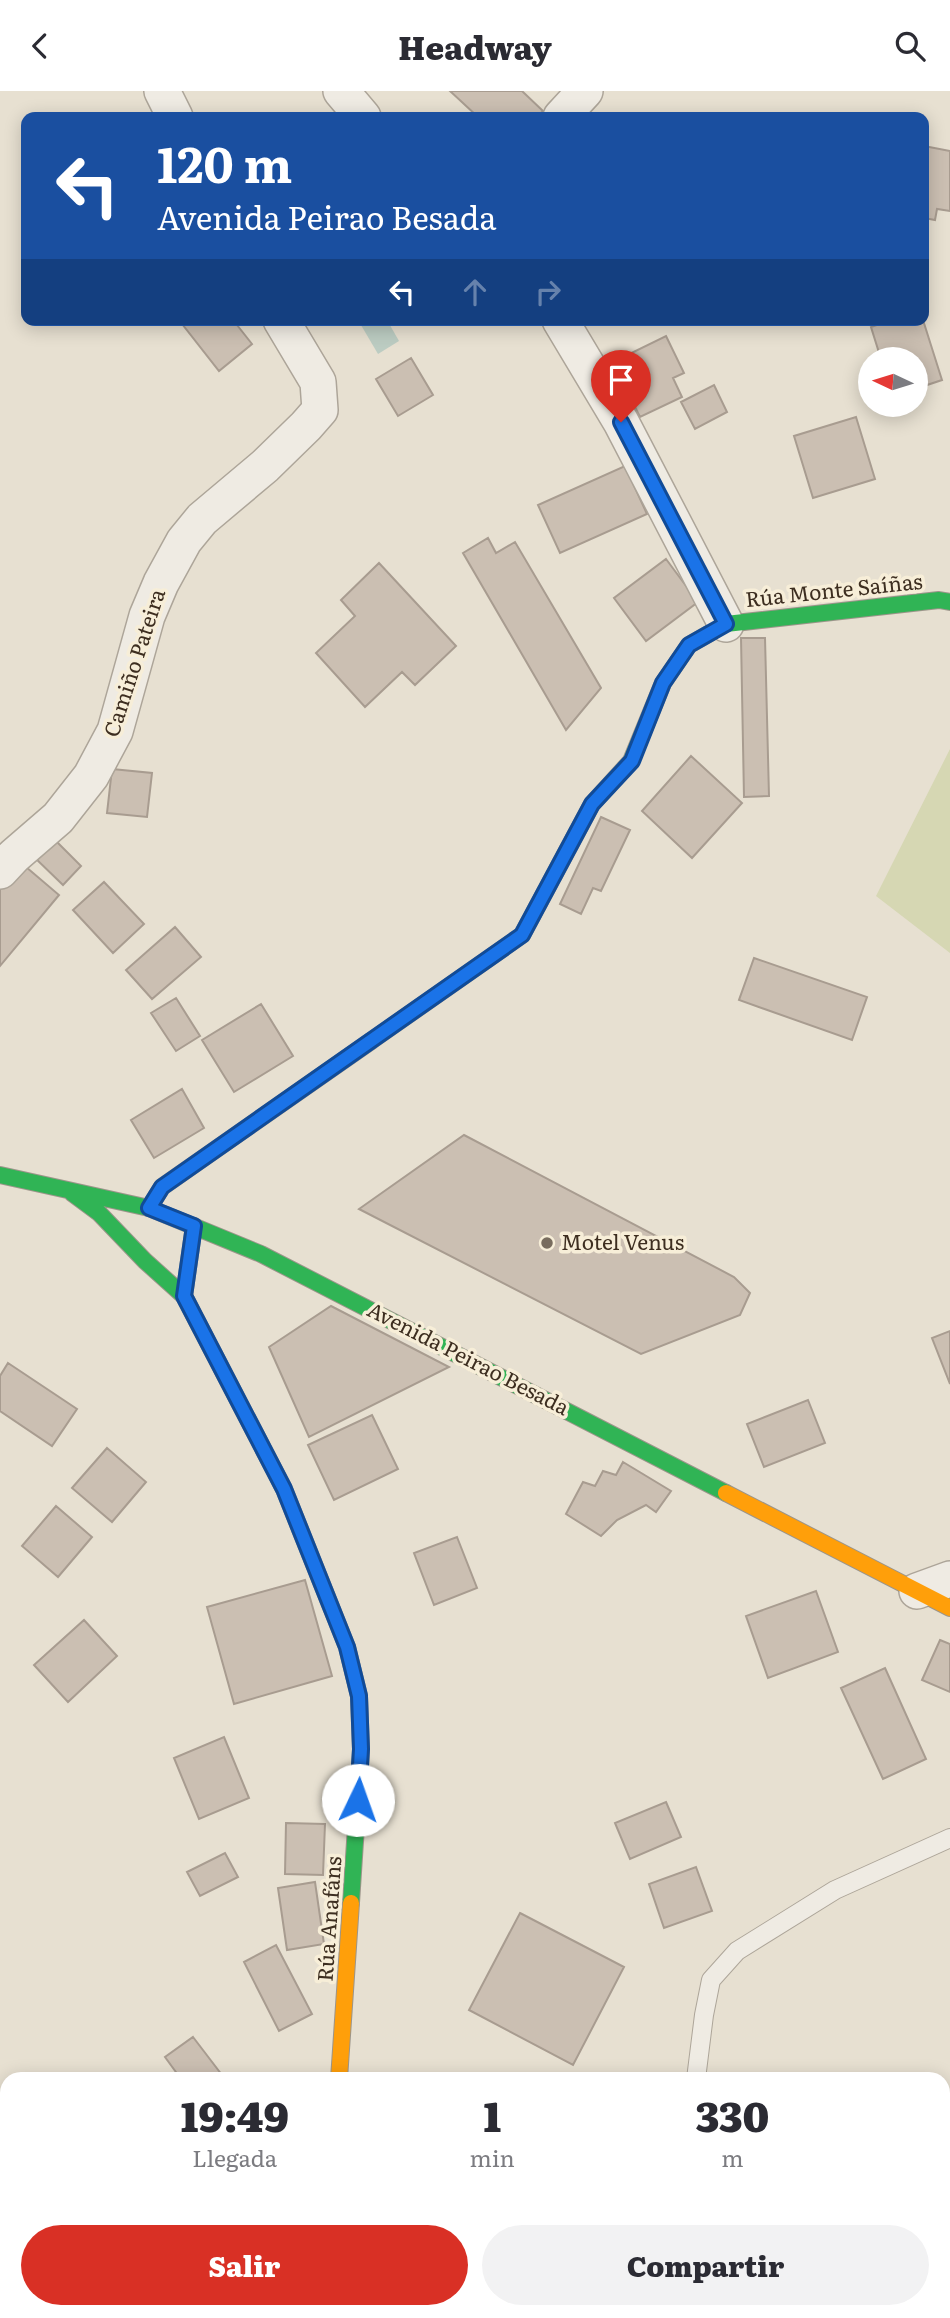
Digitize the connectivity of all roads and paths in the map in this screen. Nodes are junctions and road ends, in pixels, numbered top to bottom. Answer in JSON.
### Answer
{"nodes":[{"id":1,"x":162,"y":91,"type":"edge"},
{"id":2,"x":341,"y":91,"type":"edge"},
{"id":3,"x":584,"y":91,"type":"edge"},
{"id":4,"x":172,"y":112,"type":"edge"},
{"id":5,"x":359,"y":112,"type":"edge"},
{"id":6,"x":565,"y":112,"type":"edge"},
{"id":7,"x":284,"y":326,"type":"edge"},
{"id":8,"x":564,"y":326,"type":"edge"},
{"id":9,"x":950,"y":602,"type":"edge"},
{"id":10,"x":726,"y":624,"type":"junction"},
{"id":11,"x":0,"y":871,"type":"edge"},
{"id":12,"x":0,"y":1175,"type":"edge"},
{"id":13,"x":65,"y":1188,"type":"junction"},
{"id":14,"x":149,"y":1208,"type":"junction"},
{"id":15,"x":194,"y":1226,"type":"junction"},
{"id":16,"x":184,"y":1296,"type":"junction"},
{"id":17,"x":950,"y":1579,"type":"edge"},
{"id":18,"x":917,"y":1591,"type":"junction"},
{"id":19,"x":950,"y":1608,"type":"edge"},
{"id":20,"x":950,"y":1838,"type":"edge"},
{"id":21,"x":340,"y":2072,"type":"edge"},
{"id":22,"x":697,"y":2072,"type":"edge"}],
"edges":[{"from":1,"to":4,"type":"street"},
{"from":2,"to":5,"type":"street"},
{"from":3,"to":6,"type":"street"},
{"from":7,"to":11,"type":"street","name":"Camiño Pateira"},
{"from":8,"to":10,"type":"street"},
{"from":9,"to":10,"type":"street","name":"Rúa Monte Saíñas"},
{"from":10,"to":14,"type":"street","name":"Rúa Monte Saíñas"},
{"from":12,"to":13,"type":"street","name":"Avenida Peirao Besada"},
{"from":13,"to":14,"type":"street","name":"Avenida Peirao Besada"},
{"from":13,"to":16,"type":"street","name":"Rúa Anafáns"},
{"from":14,"to":15,"type":"street","name":"Avenida Peirao Besada"},
{"from":15,"to":16,"type":"street"},
{"from":15,"to":18,"type":"street","name":"Avenida Peirao Besada"},
{"from":16,"to":21,"type":"street","name":"Rúa Anafáns"},
{"from":17,"to":18,"type":"street"},
{"from":18,"to":19,"type":"street","name":"Avenida Peirao Besada"},
{"from":20,"to":22,"type":"lane"}]}
